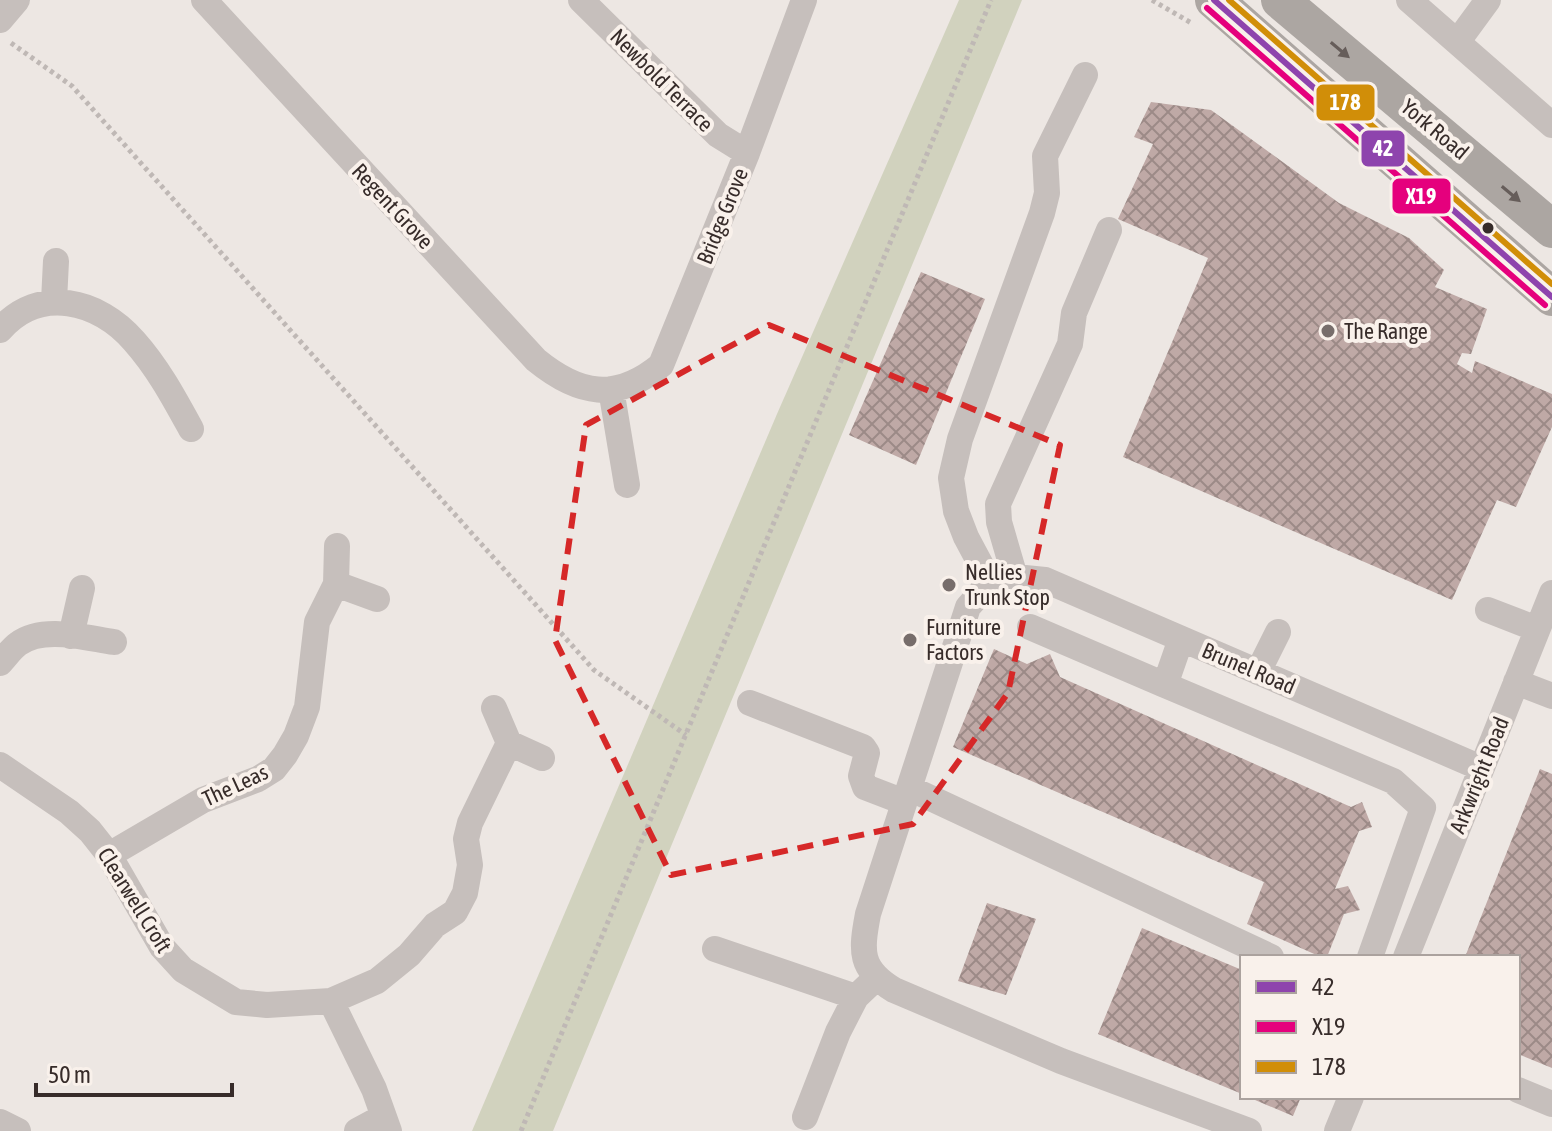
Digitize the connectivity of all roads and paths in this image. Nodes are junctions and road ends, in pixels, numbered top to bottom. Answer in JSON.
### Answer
{"nodes":[{"id":1,"x":17,"y":0,"type":"edge"},
{"id":2,"x":204,"y":0,"type":"edge"},
{"id":3,"x":581,"y":0,"type":"edge"},
{"id":4,"x":804,"y":0,"type":"edge"},
{"id":5,"x":991,"y":0,"type":"edge"},
{"id":6,"x":1214,"y":0,"type":"edge"},
{"id":7,"x":1280,"y":0,"type":"edge"},
{"id":8,"x":1409,"y":0,"type":"edge"},
{"id":9,"x":1488,"y":0,"type":"edge"},
{"id":10,"x":0,"y":20,"type":"edge"},
{"id":11,"x":0,"y":35,"type":"edge"},
{"id":12,"x":1458,"y":41,"type":"junction"},
{"id":13,"x":1085,"y":75,"type":"dead end"},
{"id":14,"x":1552,"y":125,"type":"edge"},
{"id":15,"x":747,"y":153,"type":"junction"},
{"id":16,"x":1552,"y":229,"type":"edge"},
{"id":17,"x":1109,"y":230,"type":"dead end"},
{"id":18,"x":56,"y":261,"type":"dead end"},
{"id":19,"x":1552,"y":297,"type":"edge"},
{"id":20,"x":54,"y":301,"type":"junction"},
{"id":21,"x":0,"y":330,"type":"edge"},
{"id":22,"x":604,"y":389,"type":"junction"},
{"id":23,"x":191,"y":429,"type":"dead end"},
{"id":24,"x":627,"y":485,"type":"dead end"},
{"id":25,"x":337,"y":546,"type":"dead end"},
{"id":26,"x":1003,"y":580,"type":"junction"},
{"id":27,"x":336,"y":584,"type":"junction"},
{"id":28,"x":82,"y":588,"type":"dead end"},
{"id":29,"x":1552,"y":593,"type":"edge"},
{"id":30,"x":377,"y":599,"type":"dead end"},
{"id":31,"x":1488,"y":610,"type":"dead end"},
{"id":32,"x":1030,"y":627,"type":"dead end"},
{"id":33,"x":1537,"y":629,"type":"junction"},
{"id":34,"x":1278,"y":632,"type":"dead end"},
{"id":35,"x":71,"y":636,"type":"junction"},
{"id":36,"x":1181,"y":639,"type":"junction"},
{"id":37,"x":114,"y":642,"type":"dead end"},
{"id":38,"x":0,"y":663,"type":"edge"},
{"id":39,"x":1258,"y":672,"type":"junction"},
{"id":40,"x":1516,"y":682,"type":"junction"},
{"id":41,"x":1165,"y":685,"type":"junction"},
{"id":42,"x":1552,"y":696,"type":"edge"},
{"id":43,"x":750,"y":703,"type":"dead end"},
{"id":44,"x":494,"y":708,"type":"dead end"},
{"id":45,"x":686,"y":735,"type":"junction"},
{"id":46,"x":509,"y":743,"type":"junction"},
{"id":47,"x":542,"y":758,"type":"dead end"},
{"id":48,"x":0,"y":765,"type":"edge"},
{"id":49,"x":1481,"y":768,"type":"junction"},
{"id":50,"x":906,"y":795,"type":"junction"},
{"id":51,"x":109,"y":855,"type":"junction"},
{"id":52,"x":715,"y":949,"type":"dead end"},
{"id":53,"x":1266,"y":955,"type":"edge"},
{"id":54,"x":1371,"y":955,"type":"edge"},
{"id":55,"x":1407,"y":955,"type":"edge"},
{"id":56,"x":875,"y":979,"type":"junction"},
{"id":57,"x":856,"y":997,"type":"junction"},
{"id":58,"x":331,"y":1001,"type":"junction"},
{"id":59,"x":1520,"y":1091,"type":"edge"},
{"id":60,"x":1350,"y":1099,"type":"edge"},
{"id":61,"x":1552,"y":1104,"type":"edge"},
{"id":62,"x":805,"y":1117,"type":"dead end"},
{"id":63,"x":0,"y":1122,"type":"edge"},
{"id":64,"x":386,"y":1124,"type":"edge"},
{"id":65,"x":1212,"y":1124,"type":"edge"},
{"id":66,"x":18,"y":1131,"type":"edge"},
{"id":67,"x":357,"y":1131,"type":"edge"},
{"id":68,"x":521,"y":1131,"type":"edge"},
{"id":69,"x":1249,"y":1131,"type":"edge"},
{"id":70,"x":1337,"y":1131,"type":"edge"}],
"edges":[{"from":1,"to":10,"type":"street"},
{"from":2,"to":22,"type":"street","name":"Regent Grove"},
{"from":3,"to":15,"type":"street","name":"Newbold Terrace"},
{"from":4,"to":15,"type":"street","name":"Bridge Grove"},
{"from":5,"to":45,"type":"path"},
{"from":6,"to":19,"type":"highway"},
{"from":7,"to":16,"type":"highway","name":"York Road","one_way":true},
{"from":8,"to":12,"type":"street"},
{"from":9,"to":12,"type":"street"},
{"from":11,"to":45,"type":"path"},
{"from":12,"to":14,"type":"street"},
{"from":13,"to":26,"type":"street"},
{"from":15,"to":22,"type":"street","name":"Bridge Grove"},
{"from":17,"to":26,"type":"street"},
{"from":18,"to":20,"type":"street"},
{"from":20,"to":21,"type":"street"},
{"from":20,"to":23,"type":"street"},
{"from":22,"to":24,"type":"street"},
{"from":25,"to":27,"type":"street","name":"The Leas"},
{"from":26,"to":36,"type":"street","name":"Brunel Road"},
{"from":26,"to":50,"type":"street"},
{"from":27,"to":30,"type":"street"},
{"from":27,"to":51,"type":"street","name":"The Leas"},
{"from":28,"to":35,"type":"street"},
{"from":29,"to":33,"type":"street","name":"Arkwright Road"},
{"from":31,"to":33,"type":"street"},
{"from":32,"to":41,"type":"street"},
{"from":33,"to":40,"type":"street","name":"Arkwright Road"},
{"from":34,"to":39,"type":"street"},
{"from":35,"to":37,"type":"street"},
{"from":35,"to":38,"type":"street"},
{"from":36,"to":39,"type":"street","name":"Brunel Road"},
{"from":36,"to":41,"type":"street"},
{"from":39,"to":49,"type":"street","name":"Brunel Road"},
{"from":40,"to":42,"type":"street"},
{"from":40,"to":49,"type":"street","name":"Arkwright Road"},
{"from":41,"to":54,"type":"street"},
{"from":43,"to":50,"type":"street"},
{"from":44,"to":46,"type":"street"},
{"from":45,"to":68,"type":"path"},
{"from":46,"to":47,"type":"street"},
{"from":46,"to":58,"type":"street","name":"Clearwell Croft"},
{"from":48,"to":51,"type":"street","name":"Clearwell Croft"},
{"from":49,"to":55,"type":"street","name":"Arkwright Road"},
{"from":50,"to":53,"type":"street"},
{"from":50,"to":56,"type":"street"},
{"from":51,"to":58,"type":"street","name":"Clearwell Croft"},
{"from":52,"to":57,"type":"street"},
{"from":56,"to":57,"type":"street"},
{"from":56,"to":65,"type":"street"},
{"from":57,"to":62,"type":"street"},
{"from":58,"to":64,"type":"street"},
{"from":59,"to":61,"type":"street"},
{"from":60,"to":70,"type":"street"},
{"from":63,"to":66,"type":"street"},
{"from":64,"to":67,"type":"street"},
{"from":65,"to":69,"type":"street"}]}
